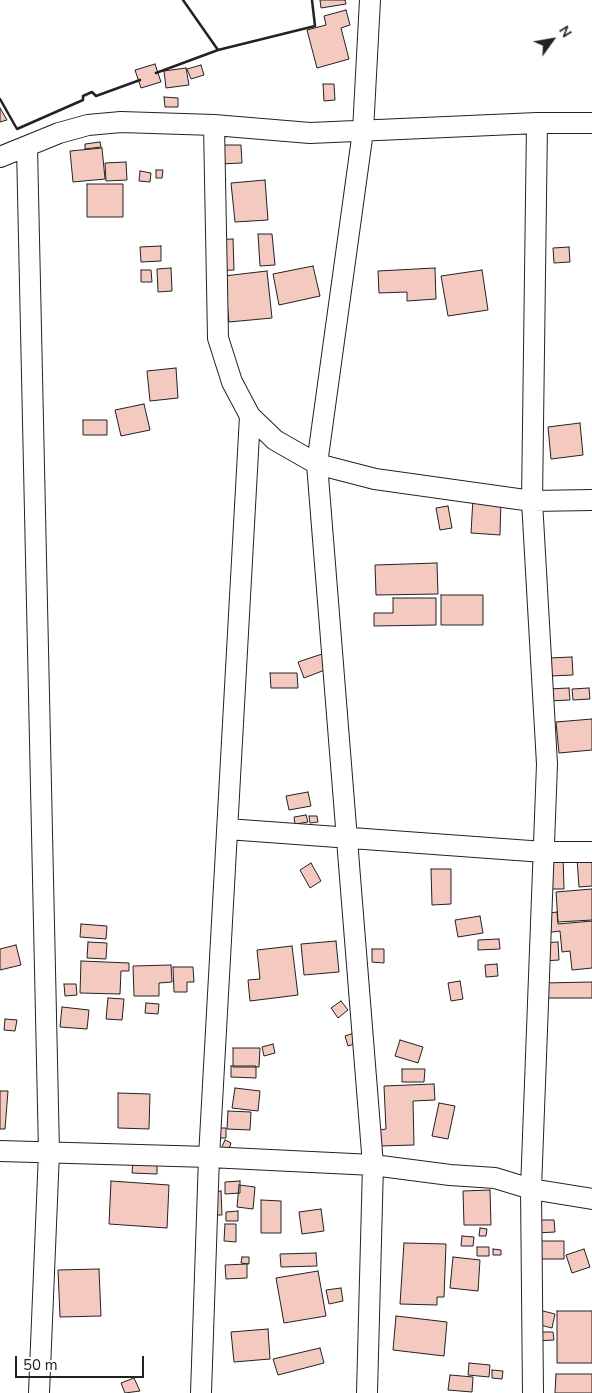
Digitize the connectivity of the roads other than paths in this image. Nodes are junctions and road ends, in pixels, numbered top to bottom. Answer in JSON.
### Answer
{"nodes":[{"id":1,"x":370,"y":0,"type":"edge"},
{"id":2,"x":537,"y":122,"type":"junction"},
{"id":3,"x":592,"y":123,"type":"edge"},
{"id":4,"x":214,"y":125,"type":"junction"},
{"id":5,"x":363,"y":131,"type":"junction"},
{"id":6,"x":27,"y":147,"type":"junction"},
{"id":7,"x":0,"y":156,"type":"edge"},
{"id":8,"x":250,"y":416,"type":"junction"},
{"id":9,"x":317,"y":464,"type":"junction"},
{"id":10,"x":532,"y":500,"type":"junction"},
{"id":11,"x":592,"y":500,"type":"edge"},
{"id":12,"x":227,"y":829,"type":"junction"},
{"id":13,"x":347,"y":838,"type":"junction"},
{"id":14,"x":544,"y":852,"type":"junction"},
{"id":15,"x":592,"y":852,"type":"edge"},
{"id":16,"x":0,"y":1152,"type":"edge"},
{"id":17,"x":48,"y":1152,"type":"junction"},
{"id":18,"x":209,"y":1157,"type":"junction"},
{"id":19,"x":373,"y":1165,"type":"junction"},
{"id":20,"x":531,"y":1188,"type":"junction"},
{"id":21,"x":592,"y":1199,"type":"edge"},
{"id":22,"x":39,"y":1393,"type":"edge"},
{"id":23,"x":201,"y":1393,"type":"edge"},
{"id":24,"x":367,"y":1393,"type":"edge"},
{"id":25,"x":533,"y":1393,"type":"edge"}],
"edges":[{"from":1,"to":5,"type":"street"},
{"from":2,"to":3,"type":"street"},
{"from":2,"to":5,"type":"street"},
{"from":2,"to":10,"type":"street"},
{"from":4,"to":5,"type":"street"},
{"from":4,"to":6,"type":"street"},
{"from":4,"to":8,"type":"street"},
{"from":5,"to":9,"type":"street"},
{"from":6,"to":7,"type":"street"},
{"from":6,"to":17,"type":"street"},
{"from":8,"to":9,"type":"street"},
{"from":8,"to":12,"type":"street"},
{"from":9,"to":10,"type":"street"},
{"from":9,"to":13,"type":"street"},
{"from":10,"to":11,"type":"street"},
{"from":10,"to":14,"type":"street"},
{"from":12,"to":13,"type":"street"},
{"from":12,"to":18,"type":"street"},
{"from":13,"to":14,"type":"street"},
{"from":13,"to":19,"type":"street"},
{"from":14,"to":15,"type":"street"},
{"from":14,"to":20,"type":"street"},
{"from":16,"to":17,"type":"street"},
{"from":17,"to":18,"type":"street"},
{"from":17,"to":22,"type":"street"},
{"from":18,"to":19,"type":"street"},
{"from":18,"to":23,"type":"street"},
{"from":19,"to":20,"type":"street"},
{"from":19,"to":24,"type":"street"},
{"from":20,"to":21,"type":"street"},
{"from":20,"to":25,"type":"street"}]}
